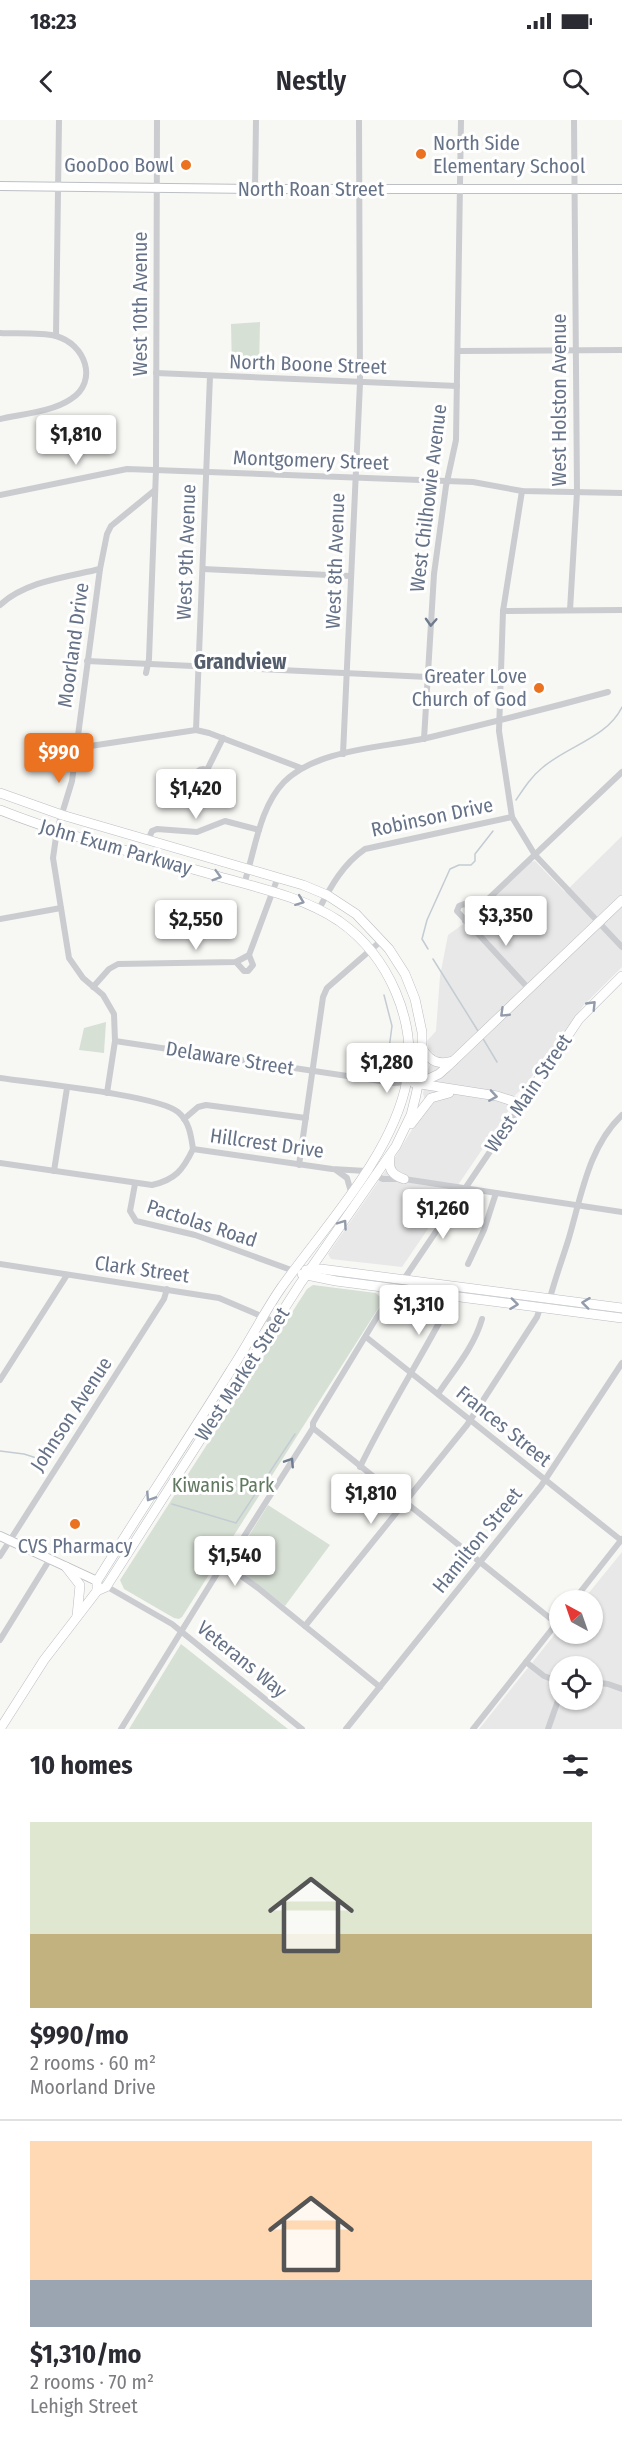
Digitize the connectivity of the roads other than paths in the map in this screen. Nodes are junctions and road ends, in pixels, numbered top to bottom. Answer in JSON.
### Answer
{"nodes":[{"id":1,"x":59,"y":120,"type":"edge"},
{"id":2,"x":157,"y":120,"type":"edge"},
{"id":3,"x":256,"y":120,"type":"edge"},
{"id":4,"x":359,"y":120,"type":"edge"},
{"id":5,"x":462,"y":120,"type":"edge"},
{"id":6,"x":574,"y":120,"type":"edge"},
{"id":7,"x":0,"y":186,"type":"edge"},
{"id":8,"x":59,"y":186,"type":"junction"},
{"id":9,"x":157,"y":188,"type":"junction"},
{"id":10,"x":255,"y":189,"type":"junction"},
{"id":11,"x":358,"y":189,"type":"junction"},
{"id":12,"x":622,"y":189,"type":"edge"},
{"id":13,"x":461,"y":190,"type":"junction"},
{"id":14,"x":574,"y":190,"type":"junction"},
{"id":15,"x":0,"y":333,"type":"edge"},
{"id":16,"x":56,"y":336,"type":"junction"},
{"id":17,"x":575,"y":350,"type":"junction"},
{"id":18,"x":622,"y":350,"type":"edge"},
{"id":19,"x":459,"y":351,"type":"junction"},
{"id":20,"x":156,"y":373,"type":"junction"},
{"id":21,"x":210,"y":376,"type":"junction"},
{"id":22,"x":360,"y":383,"type":"junction"},
{"id":23,"x":457,"y":386,"type":"junction"},
{"id":24,"x":0,"y":419,"type":"edge"},
{"id":25,"x":156,"y":470,"type":"junction"},
{"id":26,"x":206,"y":472,"type":"junction"},
{"id":27,"x":355,"y":478,"type":"junction"},
{"id":28,"x":448,"y":481,"type":"junction"},
{"id":29,"x":155,"y":490,"type":"junction"},
{"id":30,"x":522,"y":491,"type":"junction"},
{"id":31,"x":577,"y":492,"type":"junction"},
{"id":32,"x":622,"y":493,"type":"edge"},
{"id":33,"x":0,"y":495,"type":"edge"},
{"id":34,"x":202,"y":568,"type":"junction"},
{"id":35,"x":100,"y":569,"type":"junction"},
{"id":36,"x":350,"y":576,"type":"junction"},
{"id":37,"x":0,"y":604,"type":"edge"},
{"id":38,"x":570,"y":610,"type":"junction"},
{"id":39,"x":622,"y":610,"type":"edge"},
{"id":40,"x":503,"y":611,"type":"junction"},
{"id":41,"x":87,"y":661,"type":"junction"},
{"id":42,"x":148,"y":664,"type":"junction"},
{"id":43,"x":197,"y":667,"type":"junction"},
{"id":44,"x":146,"y":673,"type":"dead end"},
{"id":45,"x":347,"y":674,"type":"junction"},
{"id":46,"x":428,"y":677,"type":"junction"},
{"id":47,"x":608,"y":692,"type":"dead end"},
{"id":48,"x":500,"y":721,"type":"junction"},
{"id":49,"x":195,"y":730,"type":"junction"},
{"id":50,"x":222,"y":738,"type":"junction"},
{"id":51,"x":424,"y":739,"type":"junction"},
{"id":52,"x":76,"y":748,"type":"junction"},
{"id":53,"x":343,"y":754,"type":"junction"},
{"id":54,"x":301,"y":768,"type":"junction"},
{"id":55,"x":207,"y":770,"type":"dead end"},
{"id":56,"x":622,"y":772,"type":"edge"},
{"id":57,"x":0,"y":792,"type":"edge"},
{"id":58,"x":0,"y":810,"type":"edge"},
{"id":59,"x":62,"y":816,"type":"junction"},
{"id":60,"x":512,"y":817,"type":"junction"},
{"id":61,"x":57,"y":830,"type":"junction"},
{"id":62,"x":259,"y":830,"type":"junction"},
{"id":63,"x":148,"y":840,"type":"junction"},
{"id":64,"x":535,"y":855,"type":"junction"},
{"id":65,"x":249,"y":869,"type":"junction"},
{"id":66,"x":278,"y":877,"type":"junction"},
{"id":67,"x":244,"y":884,"type":"junction"},
{"id":68,"x":274,"y":892,"type":"junction"},
{"id":69,"x":327,"y":895,"type":"junction"},
{"id":70,"x":622,"y":900,"type":"edge"},
{"id":71,"x":61,"y":908,"type":"junction"},
{"id":72,"x":319,"y":909,"type":"junction"},
{"id":73,"x":476,"y":909,"type":"junction"},
{"id":74,"x":0,"y":919,"type":"edge"},
{"id":75,"x":465,"y":921,"type":"junction"},
{"id":76,"x":598,"y":923,"type":"junction"},
{"id":77,"x":382,"y":940,"type":"junction"},
{"id":78,"x":622,"y":947,"type":"edge"},
{"id":79,"x":370,"y":950,"type":"junction"},
{"id":80,"x":249,"y":955,"type":"junction"},
{"id":81,"x":236,"y":962,"type":"junction"},
{"id":82,"x":622,"y":976,"type":"edge"},
{"id":83,"x":93,"y":987,"type":"junction"},
{"id":84,"x":529,"y":988,"type":"junction"},
{"id":85,"x":115,"y":1041,"type":"junction"},
{"id":86,"x":423,"y":1050,"type":"junction"},
{"id":87,"x":453,"y":1060,"type":"junction"},
{"id":88,"x":312,"y":1071,"type":"junction"},
{"id":89,"x":439,"y":1074,"type":"junction"},
{"id":90,"x":0,"y":1078,"type":"edge"},
{"id":91,"x":406,"y":1082,"type":"junction"},
{"id":92,"x":418,"y":1084,"type":"junction"},
{"id":93,"x":67,"y":1088,"type":"junction"},
{"id":94,"x":443,"y":1088,"type":"junction"},
{"id":95,"x":464,"y":1092,"type":"junction"},
{"id":96,"x":107,"y":1093,"type":"junction"},
{"id":97,"x":522,"y":1104,"type":"junction"},
{"id":98,"x":622,"y":1115,"type":"edge"},
{"id":99,"x":306,"y":1118,"type":"junction"},
{"id":100,"x":184,"y":1119,"type":"junction"},
{"id":101,"x":402,"y":1135,"type":"junction"},
{"id":102,"x":194,"y":1149,"type":"junction"},
{"id":103,"x":390,"y":1156,"type":"junction"},
{"id":104,"x":0,"y":1163,"type":"edge"},
{"id":105,"x":298,"y":1165,"type":"junction"},
{"id":106,"x":336,"y":1170,"type":"junction"},
{"id":107,"x":366,"y":1171,"type":"junction"},
{"id":108,"x":54,"y":1172,"type":"junction"},
{"id":109,"x":375,"y":1177,"type":"junction"},
{"id":110,"x":404,"y":1179,"type":"junction"},
{"id":111,"x":135,"y":1184,"type":"junction"},
{"id":112,"x":463,"y":1188,"type":"junction"},
{"id":113,"x":351,"y":1192,"type":"junction"},
{"id":114,"x":496,"y":1193,"type":"junction"},
{"id":115,"x":577,"y":1206,"type":"junction"},
{"id":116,"x":622,"y":1212,"type":"edge"},
{"id":117,"x":0,"y":1264,"type":"edge"},
{"id":118,"x":468,"y":1264,"type":"dead end"},
{"id":119,"x":294,"y":1271,"type":"junction"},
{"id":120,"x":308,"y":1272,"type":"junction"},
{"id":121,"x":67,"y":1275,"type":"junction"},
{"id":122,"x":404,"y":1279,"type":"junction"},
{"id":123,"x":167,"y":1289,"type":"junction"},
{"id":124,"x":394,"y":1289,"type":"junction"},
{"id":125,"x":550,"y":1298,"type":"junction"},
{"id":126,"x":540,"y":1308,"type":"junction"},
{"id":127,"x":622,"y":1308,"type":"edge"},
{"id":128,"x":446,"y":1310,"type":"dead end"},
{"id":129,"x":264,"y":1316,"type":"junction"},
{"id":130,"x":622,"y":1318,"type":"edge"},
{"id":131,"x":482,"y":1319,"type":"dead end"},
{"id":132,"x":275,"y":1322,"type":"junction"},
{"id":133,"x":366,"y":1337,"type":"junction"},
{"id":134,"x":622,"y":1363,"type":"edge"},
{"id":135,"x":412,"y":1373,"type":"junction"},
{"id":136,"x":0,"y":1380,"type":"edge"},
{"id":137,"x":438,"y":1394,"type":"junction"},
{"id":138,"x":470,"y":1420,"type":"junction"},
{"id":139,"x":314,"y":1428,"type":"junction"},
{"id":140,"x":360,"y":1467,"type":"junction"},
{"id":141,"x":545,"y":1480,"type":"junction"},
{"id":142,"x":405,"y":1502,"type":"junction"},
{"id":143,"x":0,"y":1536,"type":"edge"},
{"id":144,"x":10,"y":1540,"type":"junction"},
{"id":145,"x":622,"y":1540,"type":"edge"},
{"id":146,"x":0,"y":1556,"type":"edge"},
{"id":147,"x":50,"y":1559,"type":"junction"},
{"id":148,"x":479,"y":1563,"type":"junction"},
{"id":149,"x":226,"y":1565,"type":"junction"},
{"id":150,"x":66,"y":1567,"type":"junction"},
{"id":151,"x":97,"y":1586,"type":"junction"},
{"id":152,"x":106,"y":1587,"type":"junction"},
{"id":153,"x":582,"y":1590,"type":"edge"},
{"id":154,"x":549,"y":1614,"type":"edge"},
{"id":155,"x":77,"y":1619,"type":"junction"},
{"id":156,"x":305,"y":1626,"type":"junction"},
{"id":157,"x":180,"y":1631,"type":"junction"},
{"id":158,"x":549,"y":1633,"type":"edge"},
{"id":159,"x":0,"y":1640,"type":"edge"},
{"id":160,"x":526,"y":1662,"type":"junction"},
{"id":161,"x":549,"y":1678,"type":"edge"},
{"id":162,"x":603,"y":1683,"type":"edge"},
{"id":163,"x":380,"y":1687,"type":"junction"},
{"id":164,"x":622,"y":1689,"type":"edge"},
{"id":165,"x":556,"y":1710,"type":"edge"},
{"id":166,"x":0,"y":1729,"type":"edge"},
{"id":167,"x":121,"y":1729,"type":"edge"},
{"id":168,"x":302,"y":1729,"type":"edge"},
{"id":169,"x":346,"y":1729,"type":"edge"},
{"id":170,"x":473,"y":1729,"type":"edge"},
{"id":171,"x":548,"y":1729,"type":"edge"}],
"edges":[{"from":1,"to":8,"type":"street"},
{"from":2,"to":9,"type":"street","name":"West 10th Avenue"},
{"from":3,"to":10,"type":"street"},
{"from":4,"to":11,"type":"street","name":"West 8th Avenue"},
{"from":5,"to":13,"type":"street","name":"West Chilhowie Avenue"},
{"from":6,"to":14,"type":"street","name":"West Holston Avenue"},
{"from":7,"to":8,"type":"main road","name":"North Roan Street"},
{"from":8,"to":9,"type":"main road","name":"North Roan Street"},
{"from":8,"to":16,"type":"street"},
{"from":9,"to":10,"type":"main road","name":"North Roan Street"},
{"from":9,"to":20,"type":"street","name":"West 10th Avenue"},
{"from":10,"to":11,"type":"main road","name":"North Roan Street"},
{"from":11,"to":13,"type":"main road","name":"North Roan Street"},
{"from":11,"to":22,"type":"street","name":"West 8th Avenue"},
{"from":12,"to":14,"type":"main road","name":"North Roan Street"},
{"from":13,"to":14,"type":"main road","name":"North Roan Street"},
{"from":13,"to":19,"type":"street","name":"West Chilhowie Avenue"},
{"from":14,"to":17,"type":"street","name":"West Holston Avenue"},
{"from":15,"to":16,"type":"street"},
{"from":16,"to":24,"type":"street"},
{"from":17,"to":18,"type":"street"},
{"from":17,"to":19,"type":"street"},
{"from":17,"to":31,"type":"street","name":"West Holston Avenue"},
{"from":19,"to":23,"type":"street","name":"West Chilhowie Avenue"},
{"from":20,"to":21,"type":"street","name":"North Boone Street"},
{"from":20,"to":25,"type":"street","name":"West 10th Avenue"},
{"from":21,"to":22,"type":"street","name":"North Boone Street"},
{"from":21,"to":26,"type":"street","name":"West 9th Avenue"},
{"from":22,"to":23,"type":"street","name":"North Boone Street"},
{"from":22,"to":27,"type":"street","name":"West 8th Avenue"},
{"from":23,"to":28,"type":"street","name":"West Chilhowie Avenue"},
{"from":25,"to":26,"type":"street","name":"Montgomery Street"},
{"from":25,"to":29,"type":"street","name":"West 10th Avenue"},
{"from":25,"to":33,"type":"street","name":"Montgomery Street"},
{"from":26,"to":27,"type":"street","name":"Montgomery Street"},
{"from":26,"to":34,"type":"street","name":"West 9th Avenue"},
{"from":27,"to":28,"type":"street","name":"Montgomery Street"},
{"from":27,"to":36,"type":"street","name":"West 8th Avenue"},
{"from":28,"to":30,"type":"street","name":"Montgomery Street"},
{"from":28,"to":46,"type":"street","name":"West Chilhowie Avenue","one_way":true},
{"from":29,"to":35,"type":"street","name":"Moorland Drive"},
{"from":29,"to":42,"type":"street","name":"West 10th Avenue"},
{"from":30,"to":31,"type":"street","name":"Montgomery Street"},
{"from":30,"to":40,"type":"street"},
{"from":31,"to":32,"type":"street","name":"Montgomery Street"},
{"from":31,"to":38,"type":"street","name":"West Holston Avenue"},
{"from":34,"to":36,"type":"street"},
{"from":34,"to":43,"type":"street","name":"West 9th Avenue"},
{"from":35,"to":37,"type":"street"},
{"from":35,"to":41,"type":"street","name":"Moorland Drive"},
{"from":36,"to":45,"type":"street","name":"West 8th Avenue"},
{"from":38,"to":39,"type":"street"},
{"from":38,"to":40,"type":"street"},
{"from":40,"to":48,"type":"street"},
{"from":41,"to":42,"type":"street"},
{"from":41,"to":52,"type":"street","name":"Moorland Drive"},
{"from":42,"to":43,"type":"street"},
{"from":42,"to":44,"type":"street","name":"West 10th Avenue"},
{"from":43,"to":45,"type":"street"},
{"from":43,"to":49,"type":"street","name":"West 9th Avenue"},
{"from":45,"to":46,"type":"street"},
{"from":45,"to":53,"type":"street","name":"West 8th Avenue"},
{"from":46,"to":51,"type":"street","name":"West Chilhowie Avenue"},
{"from":47,"to":48,"type":"street"},
{"from":48,"to":51,"type":"street"},
{"from":48,"to":60,"type":"street"},
{"from":49,"to":50,"type":"street"},
{"from":49,"to":52,"type":"street"},
{"from":50,"to":54,"type":"street"},
{"from":50,"to":55,"type":"street"},
{"from":51,"to":53,"type":"street"},
{"from":52,"to":59,"type":"street","name":"Moorland Drive"},
{"from":53,"to":54,"type":"street"},
{"from":54,"to":62,"type":"street"},
{"from":56,"to":64,"type":"street"},
{"from":57,"to":59,"type":"main road","name":"John Exum Parkway"},
{"from":58,"to":61,"type":"main road","name":"John Exum Parkway"},
{"from":59,"to":61,"type":"street","name":"Moorland Drive"},
{"from":59,"to":63,"type":"main road","name":"John Exum Parkway"},
{"from":60,"to":64,"type":"street"},
{"from":60,"to":69,"type":"street","name":"Robinson Drive"},
{"from":61,"to":67,"type":"main road","name":"John Exum Parkway","one_way":true},
{"from":61,"to":71,"type":"street","name":"Moorland Drive"},
{"from":62,"to":63,"type":"street"},
{"from":62,"to":65,"type":"street"},
{"from":63,"to":65,"type":"main road","name":"John Exum Parkway"},
{"from":64,"to":73,"type":"street"},
{"from":64,"to":76,"type":"street"},
{"from":65,"to":66,"type":"main road","name":"John Exum Parkway"},
{"from":65,"to":67,"type":"street"},
{"from":66,"to":68,"type":"street"},
{"from":66,"to":69,"type":"main road","name":"John Exum Parkway"},
{"from":67,"to":68,"type":"main road","name":"John Exum Parkway"},
{"from":68,"to":72,"type":"main road","name":"John Exum Parkway","one_way":true},
{"from":68,"to":80,"type":"street"},
{"from":69,"to":72,"type":"street","name":"Robinson Drive"},
{"from":69,"to":77,"type":"main road","name":"John Exum Parkway"},
{"from":70,"to":76,"type":"main road"},
{"from":71,"to":74,"type":"street"},
{"from":71,"to":83,"type":"street","name":"Moorland Drive"},
{"from":72,"to":79,"type":"main road","name":"John Exum Parkway"},
{"from":73,"to":75,"type":"street"},
{"from":73,"to":75,"type":"street"},
{"from":75,"to":84,"type":"street"},
{"from":76,"to":78,"type":"street"},
{"from":76,"to":84,"type":"main road"},
{"from":77,"to":79,"type":"street"},
{"from":77,"to":86,"type":"main road","name":"John Exum Parkway"},
{"from":79,"to":88,"type":"street"},
{"from":79,"to":91,"type":"main road","name":"John Exum Parkway"},
{"from":80,"to":81,"type":"street"},
{"from":80,"to":81,"type":"street"},
{"from":81,"to":83,"type":"street"},
{"from":97,"to":82,"type":"main road","name":"West Main Street","one_way":true},
{"from":83,"to":85,"type":"street","name":"Moorland Drive"},
{"from":84,"to":87,"type":"main road","one_way":true},
{"from":85,"to":88,"type":"street","name":"Delaware Street"},
{"from":85,"to":96,"type":"street","name":"Moorland Drive"},
{"from":86,"to":87,"type":"main road"},
{"from":86,"to":92,"type":"main road","name":"John Exum Parkway"},
{"from":87,"to":89,"type":"main road"},
{"from":88,"to":91,"type":"street","name":"Delaware Street"},
{"from":88,"to":99,"type":"street"},
{"from":89,"to":92,"type":"main road"},
{"from":89,"to":94,"type":"main road"},
{"from":90,"to":93,"type":"street"},
{"from":91,"to":92,"type":"main road","name":"Delaware Street"},
{"from":91,"to":107,"type":"main road","name":"John Exum Parkway"},
{"from":92,"to":94,"type":"main road","name":"Delaware Street"},
{"from":92,"to":101,"type":"main road","name":"John Exum Parkway"},
{"from":93,"to":96,"type":"street"},
{"from":93,"to":108,"type":"street"},
{"from":94,"to":95,"type":"main road","name":"Delaware Street"},
{"from":95,"to":97,"type":"main road","name":"Delaware Street","one_way":true},
{"from":95,"to":101,"type":"main road"},
{"from":96,"to":100,"type":"street"},
{"from":97,"to":112,"type":"street","name":"West Main Street"},
{"from":98,"to":115,"type":"street"},
{"from":99,"to":100,"type":"street"},
{"from":99,"to":105,"type":"street"},
{"from":100,"to":102,"type":"street"},
{"from":101,"to":103,"type":"main road","name":"John Exum Parkway"},
{"from":102,"to":105,"type":"street","name":"Hillcrest Drive"},
{"from":102,"to":111,"type":"street"},
{"from":103,"to":109,"type":"main road","name":"West Market Street"},
{"from":103,"to":110,"type":"main road"},
{"from":104,"to":108,"type":"street"},
{"from":105,"to":106,"type":"street","name":"Hillcrest Drive"},
{"from":106,"to":107,"type":"street","name":"Hillcrest Drive"},
{"from":106,"to":113,"type":"street","name":"Hillcrest Drive"},
{"from":107,"to":109,"type":"street"},
{"from":107,"to":113,"type":"main road","name":"West Market Street"},
{"from":108,"to":111,"type":"street"},
{"from":109,"to":110,"type":"street"},
{"from":120,"to":109,"type":"main road","name":"West Market Street","one_way":true},
{"from":110,"to":112,"type":"street"},
{"from":111,"to":119,"type":"street","name":"Pactolas Road"},
{"from":112,"to":114,"type":"street"},
{"from":112,"to":122,"type":"street","name":"West Main Street"},
{"from":113,"to":119,"type":"main road","name":"West Market Street"},
{"from":114,"to":115,"type":"street"},
{"from":114,"to":118,"type":"street"},
{"from":115,"to":116,"type":"street"},
{"from":115,"to":125,"type":"street"},
{"from":117,"to":121,"type":"street","name":"Clark Street"},
{"from":119,"to":120,"type":"main road"},
{"from":119,"to":129,"type":"main road","name":"West Market Street"},
{"from":120,"to":122,"type":"main road"},
{"from":120,"to":124,"type":"main road"},
{"from":120,"to":132,"type":"main road","name":"West Market Street"},
{"from":121,"to":123,"type":"street","name":"Clark Street"},
{"from":121,"to":136,"type":"street"},
{"from":122,"to":125,"type":"main road"},
{"from":123,"to":129,"type":"street","name":"Clark Street"},
{"from":123,"to":144,"type":"street","name":"Johnson Avenue"},
{"from":124,"to":126,"type":"main road","one_way":true},
{"from":124,"to":133,"type":"street"},
{"from":127,"to":125,"type":"main road","one_way":true},
{"from":126,"to":130,"type":"main road"},
{"from":126,"to":138,"type":"street"},
{"from":128,"to":135,"type":"street"},
{"from":129,"to":132,"type":"street","name":"Clark Street"},
{"from":129,"to":151,"type":"main road","name":"West Market Street","one_way":true},
{"from":131,"to":137,"type":"street"},
{"from":132,"to":152,"type":"main road","name":"West Market Street"},
{"from":133,"to":135,"type":"street","name":"Frances Street"},
{"from":133,"to":139,"type":"street"},
{"from":134,"to":141,"type":"street","name":"Hamilton Street"},
{"from":135,"to":137,"type":"street","name":"Frances Street"},
{"from":135,"to":140,"type":"street"},
{"from":137,"to":138,"type":"street","name":"Frances Street"},
{"from":138,"to":141,"type":"street","name":"Frances Street"},
{"from":138,"to":142,"type":"street"},
{"from":139,"to":140,"type":"street"},
{"from":149,"to":139,"type":"street","one_way":true},
{"from":140,"to":142,"type":"street"},
{"from":141,"to":145,"type":"street","name":"Frances Street"},
{"from":141,"to":148,"type":"street","name":"Hamilton Street"},
{"from":142,"to":148,"type":"street"},
{"from":142,"to":156,"type":"street"},
{"from":143,"to":144,"type":"main road"},
{"from":144,"to":146,"type":"street","name":"Johnson Avenue"},
{"from":144,"to":147,"type":"main road"},
{"from":145,"to":153,"type":"street"},
{"from":147,"to":150,"type":"main road"},
{"from":147,"to":159,"type":"street"},
{"from":148,"to":154,"type":"street"},
{"from":148,"to":163,"type":"street","name":"Hamilton Street"},
{"from":149,"to":156,"type":"street"},
{"from":149,"to":157,"type":"street"},
{"from":150,"to":151,"type":"main road"},
{"from":150,"to":155,"type":"main road"},
{"from":151,"to":152,"type":"main road"},
{"from":151,"to":155,"type":"main road","name":"West Market Street"},
{"from":152,"to":157,"type":"street","name":"Veterans Way"},
{"from":155,"to":166,"type":"main road","name":"West Market Street"},
{"from":156,"to":163,"type":"street"},
{"from":157,"to":167,"type":"street"},
{"from":157,"to":168,"type":"street","name":"Veterans Way"},
{"from":158,"to":160,"type":"street"},
{"from":160,"to":161,"type":"street"},
{"from":160,"to":170,"type":"street"},
{"from":162,"to":164,"type":"street"},
{"from":163,"to":169,"type":"street","name":"Hamilton Street"},
{"from":165,"to":171,"type":"street"}]}
